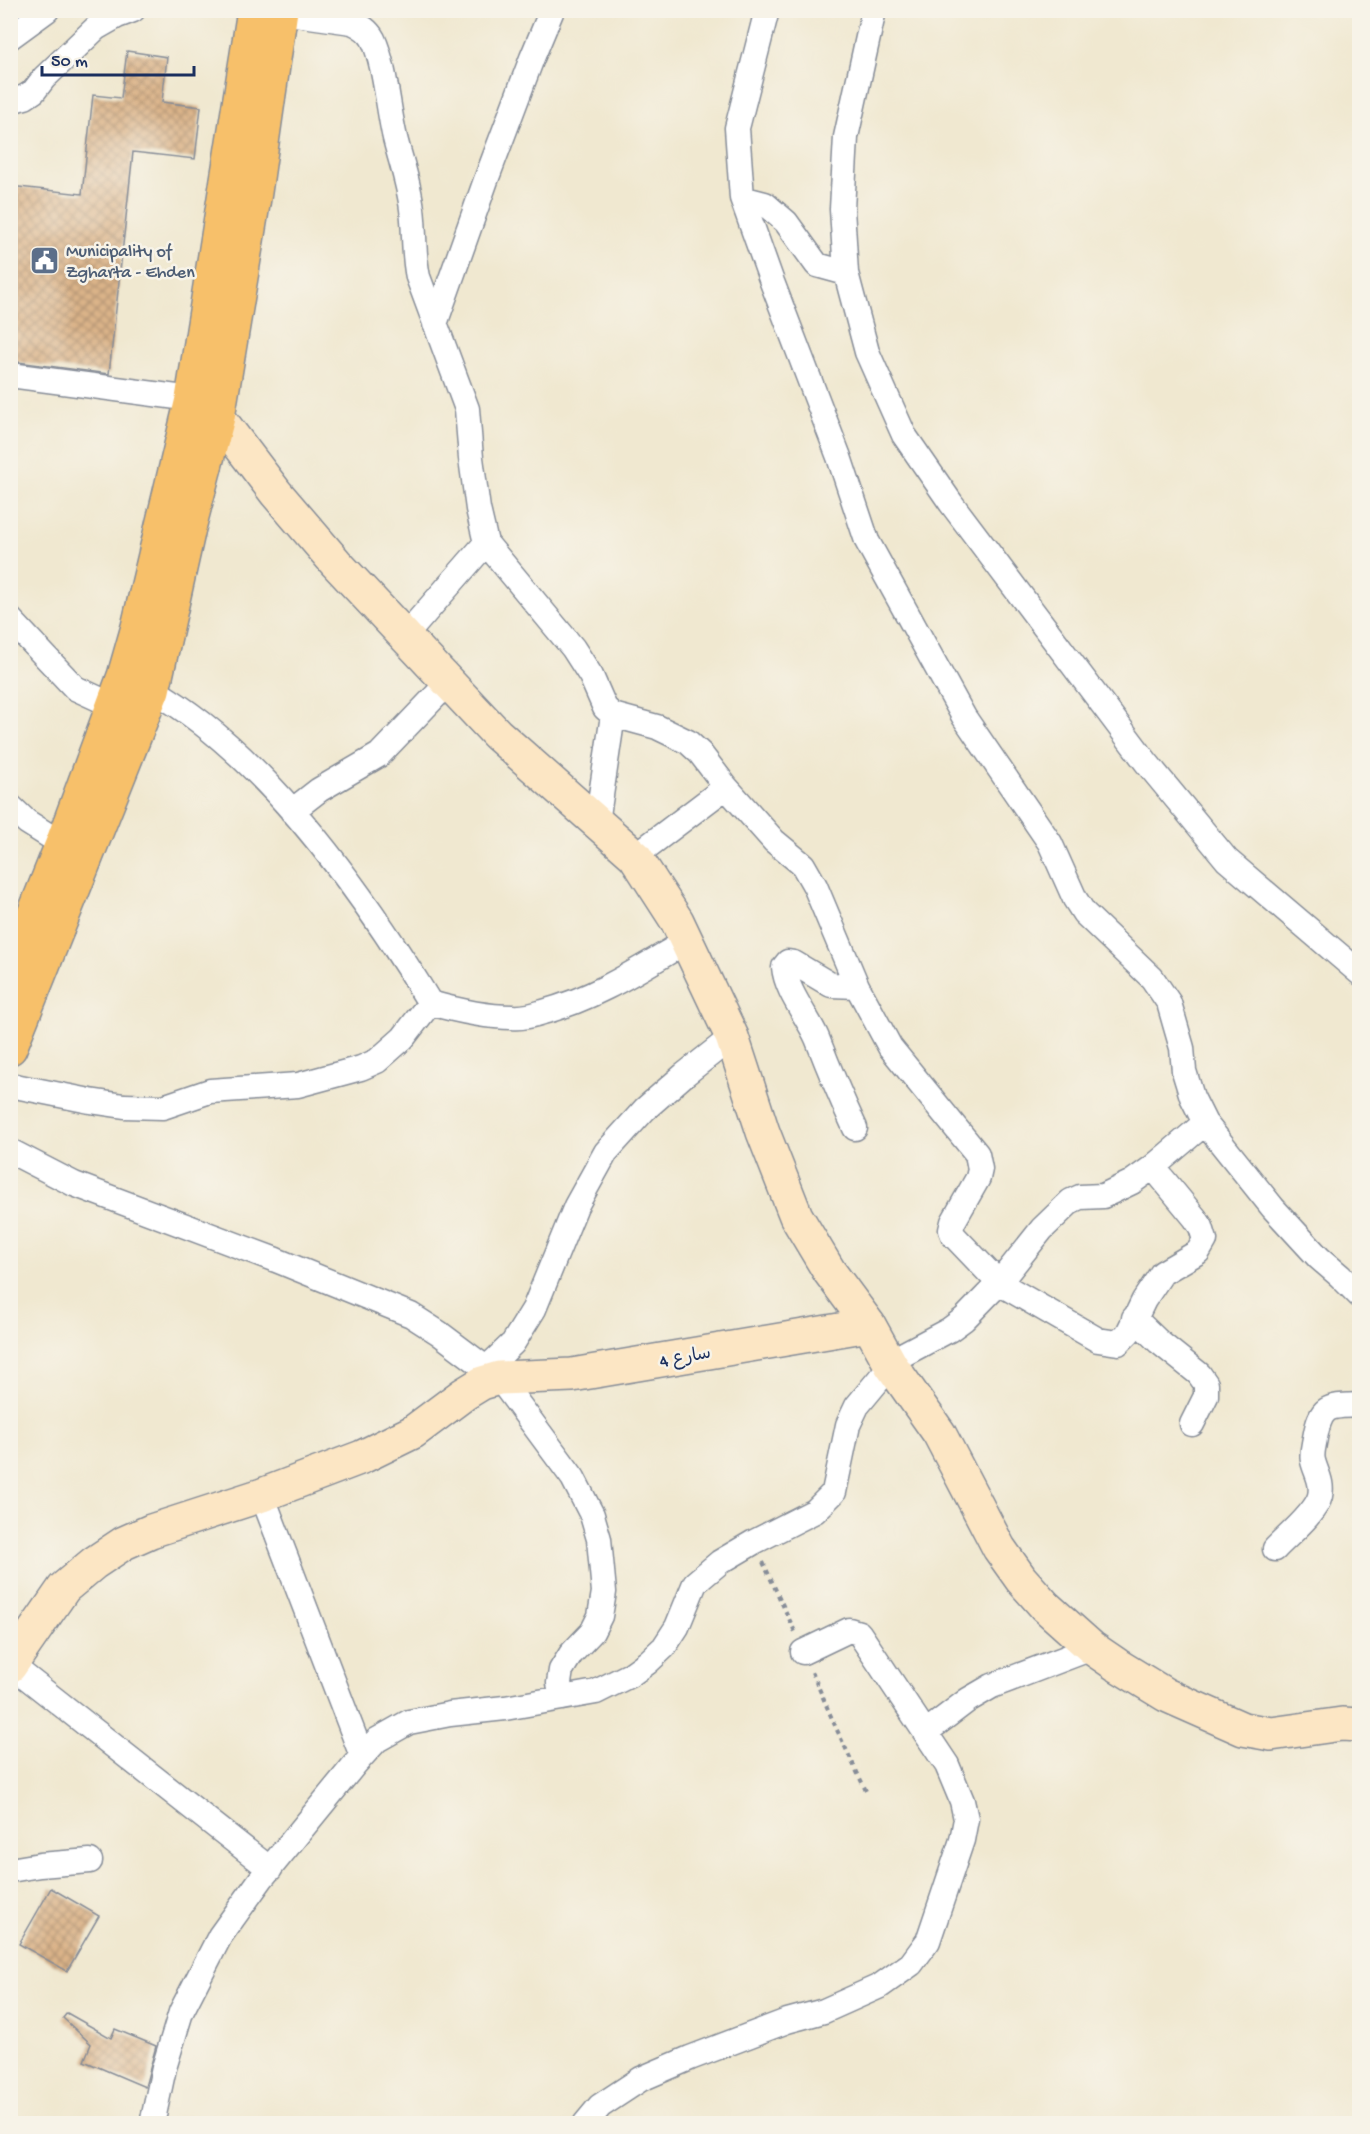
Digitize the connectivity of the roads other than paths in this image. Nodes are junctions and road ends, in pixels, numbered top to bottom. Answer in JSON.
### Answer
{"nodes":[{"id":1,"x":47,"y":10,"type":"edge"},
{"id":2,"x":133,"y":10,"type":"edge"},
{"id":3,"x":552,"y":10,"type":"edge"},
{"id":4,"x":767,"y":10,"type":"edge"},
{"id":5,"x":874,"y":10,"type":"edge"},
{"id":6,"x":263,"y":11,"type":"edge"},
{"id":7,"x":10,"y":37,"type":"edge"},
{"id":8,"x":10,"y":101,"type":"edge"},
{"id":9,"x":742,"y":198,"type":"junction"},
{"id":10,"x":846,"y":273,"type":"junction"},
{"id":11,"x":435,"y":324,"type":"junction"},
{"id":12,"x":10,"y":375,"type":"edge"},
{"id":13,"x":205,"y":408,"type":"junction"},
{"id":14,"x":486,"y":543,"type":"junction"},
{"id":15,"x":10,"y":619,"type":"edge"},
{"id":16,"x":405,"y":636,"type":"junction"},
{"id":17,"x":448,"y":683,"type":"junction"},
{"id":18,"x":153,"y":690,"type":"junction"},
{"id":19,"x":112,"y":705,"type":"junction"},
{"id":20,"x":613,"y":716,"type":"junction"},
{"id":21,"x":726,"y":787,"type":"junction"},
{"id":22,"x":10,"y":806,"type":"edge"},
{"id":23,"x":291,"y":811,"type":"junction"},
{"id":24,"x":597,"y":822,"type":"junction"},
{"id":25,"x":62,"y":844,"type":"junction"},
{"id":26,"x":635,"y":856,"type":"junction"},
{"id":27,"x":687,"y":941,"type":"junction"},
{"id":28,"x":14,"y":952,"type":"edge"},
{"id":29,"x":1359,"y":973,"type":"edge"},
{"id":30,"x":857,"y":986,"type":"junction"},
{"id":31,"x":430,"y":1003,"type":"junction"},
{"id":32,"x":732,"y":1037,"type":"junction"},
{"id":33,"x":10,"y":1048,"type":"edge"},
{"id":34,"x":10,"y":1085,"type":"edge"},
{"id":35,"x":1205,"y":1124,"type":"junction"},
{"id":36,"x":855,"y":1128,"type":"dead end"},
{"id":37,"x":10,"y":1151,"type":"edge"},
{"id":38,"x":1153,"y":1167,"type":"junction"},
{"id":39,"x":999,"y":1283,"type":"junction"},
{"id":40,"x":1359,"y":1296,"type":"edge"},
{"id":41,"x":1134,"y":1318,"type":"junction"},
{"id":42,"x":870,"y":1325,"type":"junction"},
{"id":43,"x":891,"y":1365,"type":"junction"},
{"id":44,"x":493,"y":1373,"type":"junction"},
{"id":45,"x":1359,"y":1405,"type":"edge"},
{"id":46,"x":1192,"y":1424,"type":"dead end"},
{"id":47,"x":262,"y":1495,"type":"junction"},
{"id":48,"x":1275,"y":1549,"type":"dead end"},
{"id":49,"x":1092,"y":1648,"type":"junction"},
{"id":50,"x":803,"y":1652,"type":"dead end"},
{"id":51,"x":11,"y":1665,"type":"edge"},
{"id":52,"x":562,"y":1698,"type":"junction"},
{"id":53,"x":1359,"y":1725,"type":"edge"},
{"id":54,"x":926,"y":1732,"type":"junction"},
{"id":55,"x":362,"y":1756,"type":"junction"},
{"id":56,"x":90,"y":1861,"type":"dead end"},
{"id":57,"x":270,"y":1869,"type":"junction"},
{"id":58,"x":10,"y":1870,"type":"edge"},
{"id":59,"x":152,"y":2124,"type":"edge"},
{"id":60,"x":585,"y":2124,"type":"edge"}],
"edges":[{"from":1,"to":7,"type":"street"},
{"from":2,"to":8,"type":"street"},
{"from":3,"to":11,"type":"street"},
{"from":4,"to":9,"type":"street"},
{"from":5,"to":10,"type":"street"},
{"from":6,"to":11,"type":"street"},
{"from":6,"to":13,"type":"main road"},
{"from":9,"to":10,"type":"street"},
{"from":9,"to":35,"type":"street"},
{"from":10,"to":29,"type":"street"},
{"from":11,"to":14,"type":"street"},
{"from":12,"to":13,"type":"street"},
{"from":13,"to":16,"type":"main road"},
{"from":13,"to":18,"type":"main road"},
{"from":13,"to":19,"type":"main road"},
{"from":14,"to":16,"type":"street"},
{"from":14,"to":20,"type":"street"},
{"from":15,"to":19,"type":"street"},
{"from":16,"to":17,"type":"main road"},
{"from":17,"to":23,"type":"street"},
{"from":17,"to":24,"type":"main road"},
{"from":18,"to":23,"type":"street"},
{"from":18,"to":33,"type":"main road"},
{"from":19,"to":25,"type":"main road"},
{"from":20,"to":21,"type":"street"},
{"from":20,"to":24,"type":"street"},
{"from":21,"to":26,"type":"street"},
{"from":21,"to":30,"type":"street"},
{"from":22,"to":25,"type":"street"},
{"from":23,"to":31,"type":"street"},
{"from":24,"to":26,"type":"main road"},
{"from":25,"to":28,"type":"main road"},
{"from":26,"to":27,"type":"main road"},
{"from":27,"to":31,"type":"street"},
{"from":27,"to":32,"type":"main road"},
{"from":30,"to":36,"type":"street"},
{"from":30,"to":39,"type":"street"},
{"from":31,"to":34,"type":"street"},
{"from":32,"to":42,"type":"main road"},
{"from":32,"to":44,"type":"street"},
{"from":35,"to":38,"type":"street"},
{"from":35,"to":40,"type":"street"},
{"from":37,"to":44,"type":"street"},
{"from":38,"to":39,"type":"street"},
{"from":38,"to":41,"type":"street"},
{"from":39,"to":41,"type":"street"},
{"from":39,"to":43,"type":"street"},
{"from":41,"to":46,"type":"street"},
{"from":42,"to":43,"type":"main road"},
{"from":42,"to":44,"type":"main road","name":"سارع 4"},
{"from":43,"to":49,"type":"main road"},
{"from":43,"to":52,"type":"street"},
{"from":44,"to":47,"type":"main road"},
{"from":44,"to":52,"type":"street"},
{"from":45,"to":48,"type":"street"},
{"from":47,"to":51,"type":"main road"},
{"from":47,"to":55,"type":"street"},
{"from":49,"to":53,"type":"main road"},
{"from":49,"to":54,"type":"street"},
{"from":50,"to":54,"type":"street"},
{"from":51,"to":57,"type":"street"},
{"from":52,"to":55,"type":"street"},
{"from":54,"to":60,"type":"street"},
{"from":55,"to":57,"type":"street"},
{"from":56,"to":58,"type":"street"},
{"from":57,"to":59,"type":"street"}]}
